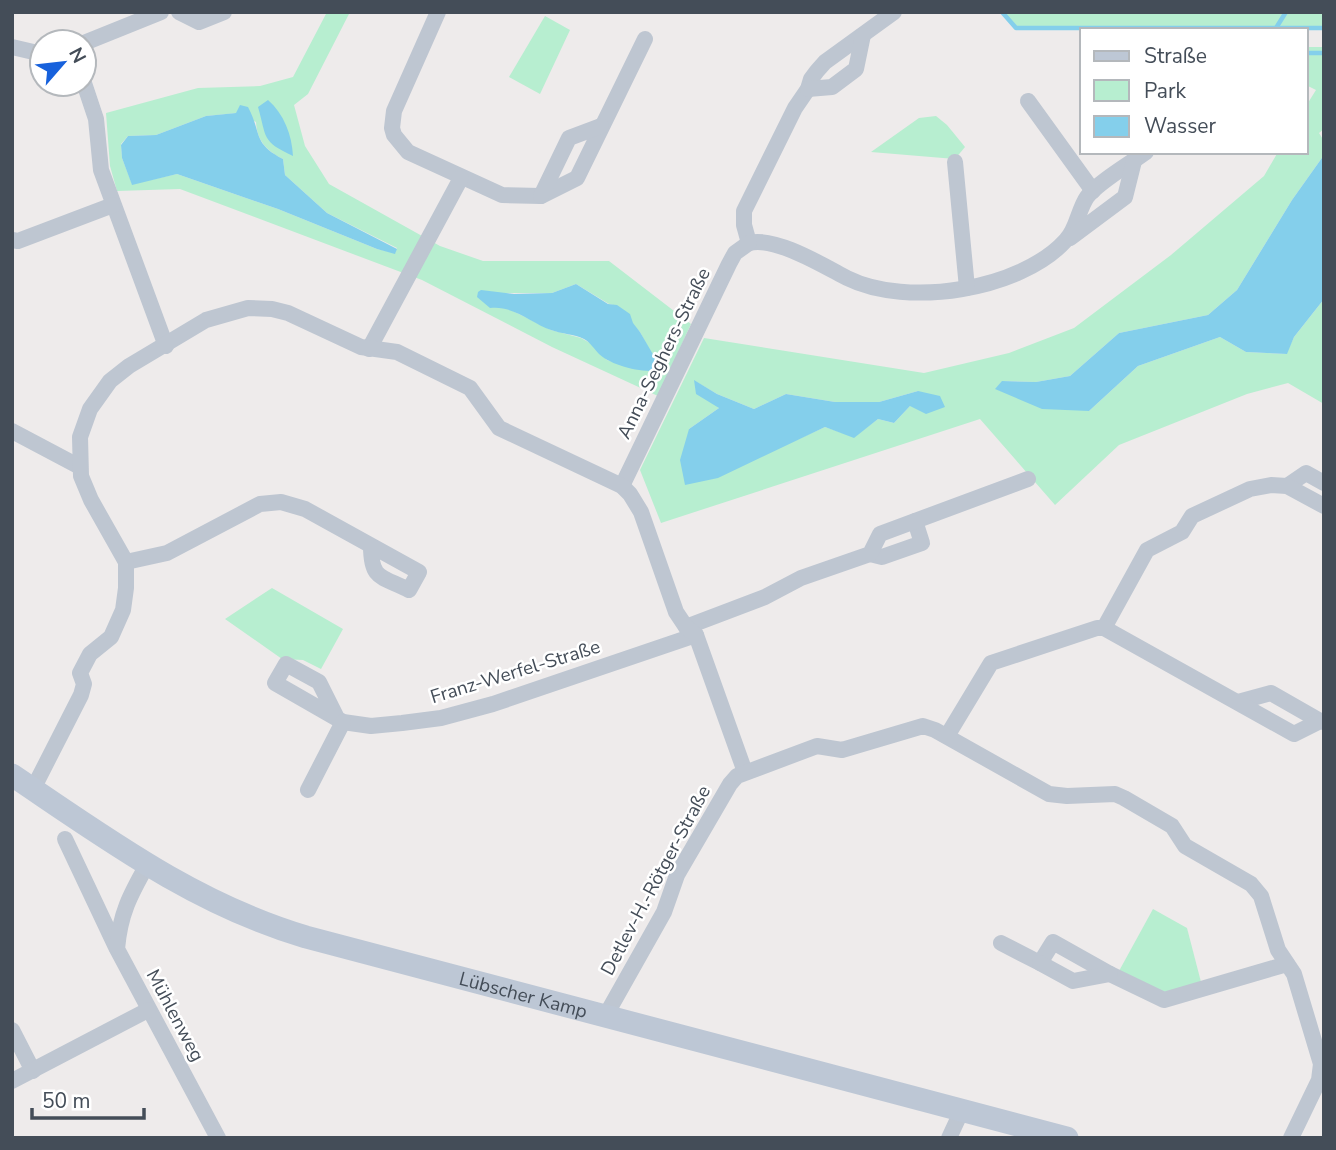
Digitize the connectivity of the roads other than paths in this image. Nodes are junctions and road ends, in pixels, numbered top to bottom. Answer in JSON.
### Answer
{"nodes":[{"id":1,"x":161,"y":12,"type":"edge"},
{"id":2,"x":179,"y":12,"type":"edge"},
{"id":3,"x":223,"y":12,"type":"edge"},
{"id":4,"x":438,"y":12,"type":"edge"},
{"id":5,"x":894,"y":12,"type":"edge"},
{"id":6,"x":863,"y":35,"type":"junction"},
{"id":7,"x":98,"y":37,"type":"edge"},
{"id":8,"x":645,"y":38,"type":"dead end"},
{"id":9,"x":808,"y":89,"type":"junction"},
{"id":10,"x":89,"y":98,"type":"edge"},
{"id":11,"x":1028,"y":101,"type":"dead end"},
{"id":12,"x":601,"y":126,"type":"junction"},
{"id":13,"x":1140,"y":156,"type":"edge"},
{"id":14,"x":955,"y":162,"type":"dead end"},
{"id":15,"x":461,"y":178,"type":"junction"},
{"id":16,"x":1093,"y":191,"type":"junction"},
{"id":17,"x":541,"y":197,"type":"junction"},
{"id":18,"x":113,"y":205,"type":"junction"},
{"id":19,"x":1068,"y":239,"type":"junction"},
{"id":20,"x":12,"y":240,"type":"edge"},
{"id":21,"x":749,"y":243,"type":"junction"},
{"id":22,"x":967,"y":288,"type":"junction"},
{"id":23,"x":166,"y":346,"type":"junction"},
{"id":24,"x":369,"y":349,"type":"junction"},
{"id":25,"x":12,"y":431,"type":"edge"},
{"id":26,"x":80,"y":467,"type":"junction"},
{"id":27,"x":1028,"y":479,"type":"dead end"},
{"id":28,"x":1324,"y":483,"type":"edge"},
{"id":29,"x":622,"y":486,"type":"junction"},
{"id":30,"x":1287,"y":486,"type":"junction"},
{"id":31,"x":1324,"y":506,"type":"edge"},
{"id":32,"x":915,"y":521,"type":"junction"},
{"id":33,"x":371,"y":546,"type":"dead end"},
{"id":34,"x":870,"y":554,"type":"junction"},
{"id":35,"x":125,"y":562,"type":"junction"},
{"id":36,"x":1104,"y":628,"type":"junction"},
{"id":37,"x":691,"y":631,"type":"junction"},
{"id":38,"x":1238,"y":702,"type":"junction"},
{"id":39,"x":1322,"y":722,"type":"edge"},
{"id":40,"x":947,"y":736,"type":"junction"},
{"id":41,"x":745,"y":772,"type":"junction"},
{"id":42,"x":12,"y":775,"type":"edge"},
{"id":43,"x":33,"y":789,"type":"junction"},
{"id":44,"x":308,"y":790,"type":"dead end"},
{"id":45,"x":65,"y":839,"type":"dead end"},
{"id":46,"x":147,"y":865,"type":"junction"},
{"id":47,"x":1001,"y":943,"type":"dead end"},
{"id":48,"x":117,"y":950,"type":"junction"},
{"id":49,"x":1040,"y":963,"type":"junction"},
{"id":50,"x":1287,"y":964,"type":"junction"},
{"id":51,"x":1110,"y":974,"type":"junction"},
{"id":52,"x":148,"y":1010,"type":"junction"},
{"id":53,"x":606,"y":1016,"type":"junction"},
{"id":54,"x":12,"y":1030,"type":"edge"},
{"id":55,"x":1322,"y":1064,"type":"edge"},
{"id":56,"x":33,"y":1070,"type":"junction"},
{"id":57,"x":12,"y":1082,"type":"edge"},
{"id":58,"x":962,"y":1110,"type":"junction"},
{"id":59,"x":218,"y":1138,"type":"edge"},
{"id":60,"x":949,"y":1138,"type":"edge"},
{"id":61,"x":1067,"y":1138,"type":"edge"},
{"id":62,"x":1291,"y":1138,"type":"edge"}],
"edges":[{"from":1,"to":7,"type":"street"},
{"from":2,"to":3,"type":"street"},
{"from":4,"to":15,"type":"street"},
{"from":5,"to":6,"type":"street"},
{"from":6,"to":9,"type":"street"},
{"from":6,"to":9,"type":"street"},
{"from":8,"to":12,"type":"street"},
{"from":9,"to":21,"type":"street"},
{"from":10,"to":18,"type":"street"},
{"from":11,"to":16,"type":"street"},
{"from":12,"to":17,"type":"street"},
{"from":12,"to":17,"type":"street"},
{"from":13,"to":16,"type":"street"},
{"from":13,"to":19,"type":"street"},
{"from":14,"to":22,"type":"street"},
{"from":15,"to":17,"type":"street"},
{"from":15,"to":24,"type":"street"},
{"from":16,"to":19,"type":"street"},
{"from":18,"to":20,"type":"street"},
{"from":18,"to":23,"type":"street"},
{"from":19,"to":22,"type":"street"},
{"from":21,"to":22,"type":"street"},
{"from":21,"to":29,"type":"street","name":"Anna-Seghers-Straße"},
{"from":23,"to":24,"type":"street"},
{"from":23,"to":26,"type":"street"},
{"from":24,"to":29,"type":"street"},
{"from":25,"to":26,"type":"street"},
{"from":26,"to":35,"type":"street"},
{"from":27,"to":32,"type":"street"},
{"from":28,"to":30,"type":"street"},
{"from":29,"to":37,"type":"street"},
{"from":30,"to":31,"type":"street"},
{"from":30,"to":36,"type":"street"},
{"from":32,"to":34,"type":"street"},
{"from":32,"to":34,"type":"street","name":"Franz-Werfel-Straße"},
{"from":33,"to":35,"type":"street"},
{"from":34,"to":37,"type":"street","name":"Franz-Werfel-Straße"},
{"from":35,"to":43,"type":"street"},
{"from":36,"to":38,"type":"street"},
{"from":36,"to":40,"type":"street"},
{"from":37,"to":41,"type":"street"},
{"from":37,"to":44,"type":"street","name":"Franz-Werfel-Straße"},
{"from":38,"to":39,"type":"street"},
{"from":38,"to":39,"type":"street"},
{"from":40,"to":41,"type":"street","name":"Detlev-H.-Rötger-Straße"},
{"from":40,"to":50,"type":"street","name":"Detlev-H.-Rötger-Straße"},
{"from":41,"to":53,"type":"street","name":"Detlev-H.-Rötger-Straße"},
{"from":42,"to":43,"type":"street","name":"Lübscher Kamp"},
{"from":43,"to":46,"type":"street","name":"Lübscher Kamp"},
{"from":45,"to":48,"type":"street","name":"Mühlenweg"},
{"from":46,"to":48,"type":"street"},
{"from":46,"to":53,"type":"street","name":"Lübscher Kamp"},
{"from":47,"to":49,"type":"street"},
{"from":48,"to":52,"type":"street","name":"Mühlenweg"},
{"from":49,"to":51,"type":"street"},
{"from":49,"to":51,"type":"street"},
{"from":50,"to":51,"type":"street"},
{"from":50,"to":55,"type":"street","name":"Detlev-H.-Rötger-Straße"},
{"from":52,"to":56,"type":"street"},
{"from":52,"to":59,"type":"street","name":"Mühlenweg"},
{"from":53,"to":58,"type":"street","name":"Lübscher Kamp"},
{"from":54,"to":56,"type":"street"},
{"from":55,"to":62,"type":"street","name":"Detlev-H.-Rötger-Straße"},
{"from":56,"to":57,"type":"street"},
{"from":58,"to":60,"type":"street"},
{"from":58,"to":61,"type":"street","name":"Lübscher Kamp"}]}
